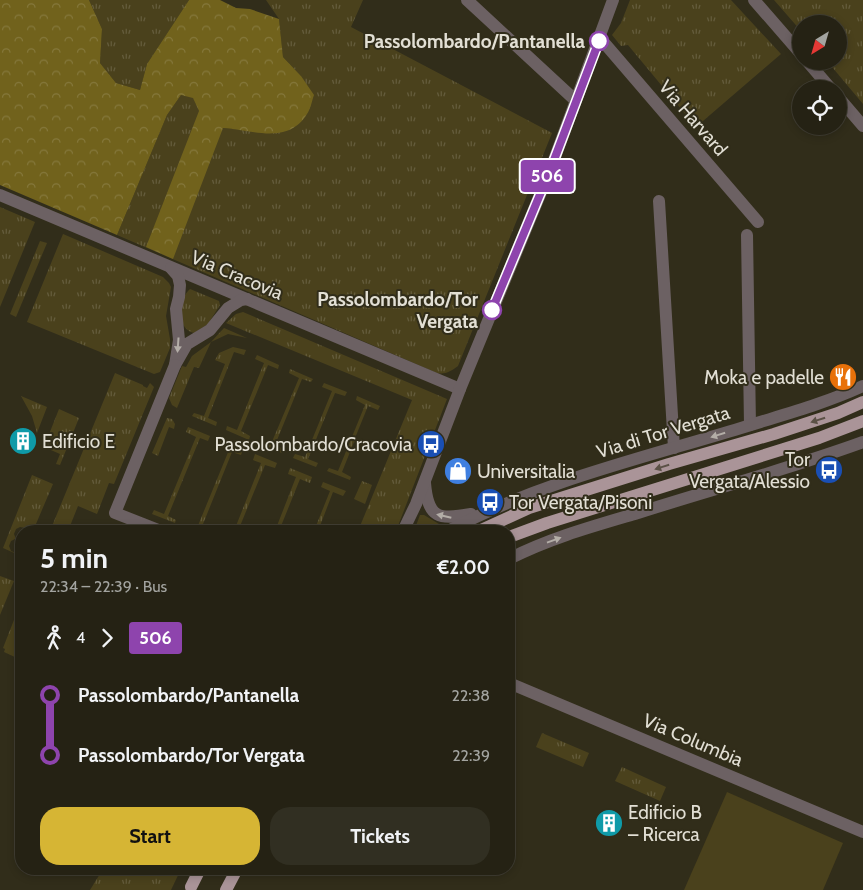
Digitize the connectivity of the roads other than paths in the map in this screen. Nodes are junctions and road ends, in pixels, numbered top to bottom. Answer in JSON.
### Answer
{"nodes":[{"id":1,"x":467,"y":0,"type":"edge"},
{"id":2,"x":754,"y":0,"type":"edge"},
{"id":3,"x":614,"y":2,"type":"edge"},
{"id":4,"x":600,"y":38,"type":"junction"},
{"id":5,"x":792,"y":44,"type":"edge"},
{"id":6,"x":815,"y":70,"type":"edge"},
{"id":7,"x":824,"y":80,"type":"edge"},
{"id":8,"x":575,"y":100,"type":"junction"},
{"id":9,"x":847,"y":107,"type":"edge"},
{"id":10,"x":863,"y":126,"type":"edge"},
{"id":11,"x":0,"y":195,"type":"edge"},
{"id":12,"x":658,"y":201,"type":"dead end"},
{"id":13,"x":758,"y":222,"type":"dead end"},
{"id":14,"x":747,"y":235,"type":"dead end"},
{"id":15,"x":169,"y":266,"type":"junction"},
{"id":16,"x":204,"y":281,"type":"junction"},
{"id":17,"x":217,"y":287,"type":"junction"},
{"id":18,"x":179,"y":297,"type":"junction"},
{"id":19,"x":247,"y":299,"type":"junction"},
{"id":20,"x":220,"y":318,"type":"junction"},
{"id":21,"x":175,"y":365,"type":"junction"},
{"id":22,"x":863,"y":386,"type":"edge"},
{"id":23,"x":460,"y":389,"type":"junction"},
{"id":24,"x":863,"y":402,"type":"edge"},
{"id":25,"x":863,"y":421,"type":"edge"},
{"id":26,"x":750,"y":425,"type":"junction"},
{"id":27,"x":863,"y":442,"type":"edge"},
{"id":28,"x":674,"y":448,"type":"junction"},
{"id":29,"x":425,"y":483,"type":"junction"},
{"id":30,"x":486,"y":512,"type":"junction"},
{"id":31,"x":146,"y":525,"type":"edge"},
{"id":32,"x":406,"y":525,"type":"edge"},
{"id":33,"x":460,"y":525,"type":"edge"},
{"id":34,"x":491,"y":525,"type":"edge"},
{"id":35,"x":515,"y":535,"type":"edge"},
{"id":36,"x":515,"y":556,"type":"edge"},
{"id":37,"x":515,"y":686,"type":"edge"},
{"id":38,"x":863,"y":832,"type":"edge"},
{"id":39,"x":197,"y":875,"type":"edge"},
{"id":40,"x":234,"y":875,"type":"edge"},
{"id":41,"x":191,"y":887,"type":"dead end"},
{"id":42,"x":226,"y":890,"type":"edge"}],
"edges":[{"from":1,"to":8,"type":"street"},
{"from":2,"to":5,"type":"street"},
{"from":3,"to":4,"type":"street"},
{"from":4,"to":8,"type":"street"},
{"from":4,"to":13,"type":"street","name":"Via Harvard"},
{"from":6,"to":7,"type":"street"},
{"from":8,"to":23,"type":"street"},
{"from":9,"to":10,"type":"street"},
{"from":11,"to":15,"type":"street","name":"Via Cracovia"},
{"from":12,"to":28,"type":"street"},
{"from":14,"to":26,"type":"street"},
{"from":15,"to":16,"type":"street","name":"Via Cracovia"},
{"from":15,"to":18,"type":"street"},
{"from":16,"to":17,"type":"street","name":"Via Cracovia"},
{"from":16,"to":18,"type":"street"},
{"from":17,"to":19,"type":"street","name":"Via Cracovia"},
{"from":17,"to":20,"type":"street"},
{"from":18,"to":21,"type":"street","one_way":true},
{"from":19,"to":20,"type":"street"},
{"from":19,"to":23,"type":"street","name":"Via Cracovia"},
{"from":20,"to":21,"type":"street"},
{"from":21,"to":31,"type":"street"},
{"from":22,"to":26,"type":"street","name":"Via di Tor Vergata"},
{"from":23,"to":29,"type":"street"},
{"from":24,"to":34,"type":"main road","name":"Via di Tor Vergata","one_way":true},
{"from":25,"to":35,"type":"main road"},
{"from":26,"to":28,"type":"street","name":"Via di Tor Vergata","one_way":true},
{"from":36,"to":27,"type":"street","one_way":true},
{"from":28,"to":30,"type":"street","name":"Via di Tor Vergata"},
{"from":30,"to":29,"type":"street","one_way":true},
{"from":29,"to":32,"type":"street"},
{"from":30,"to":33,"type":"street","name":"Via di Tor Vergata"},
{"from":37,"to":38,"type":"street","name":"Via Columbia"},
{"from":39,"to":41,"type":"main road"},
{"from":40,"to":42,"type":"main road"}]}
